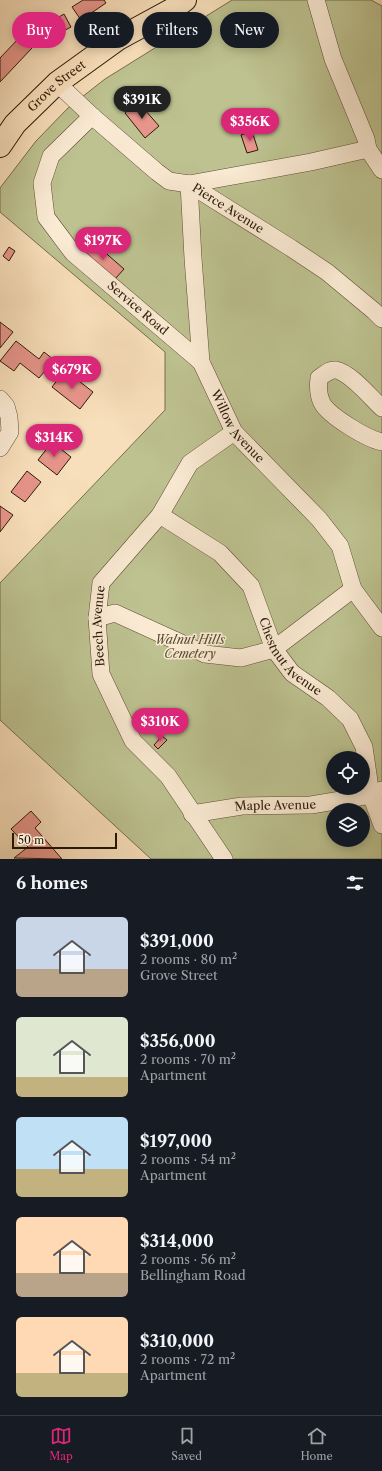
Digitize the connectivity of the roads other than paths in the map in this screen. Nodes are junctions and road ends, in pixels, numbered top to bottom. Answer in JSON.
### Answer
{"nodes":[{"id":1,"x":185,"y":0,"type":"edge"},
{"id":2,"x":316,"y":0,"type":"edge"},
{"id":3,"x":57,"y":83,"type":"junction"},
{"id":4,"x":92,"y":116,"type":"junction"},
{"id":5,"x":0,"y":146,"type":"edge"},
{"id":6,"x":375,"y":152,"type":"edge"},
{"id":7,"x":382,"y":170,"type":"edge"},
{"id":8,"x":189,"y":184,"type":"junction"},
{"id":9,"x":382,"y":319,"type":"edge"},
{"id":10,"x":201,"y":362,"type":"junction"},
{"id":11,"x":0,"y":399,"type":"edge"},
{"id":12,"x":382,"y":408,"type":"edge"},
{"id":13,"x":234,"y":432,"type":"junction"},
{"id":14,"x":382,"y":442,"type":"edge"},
{"id":15,"x":0,"y":448,"type":"edge"},
{"id":16,"x":160,"y":515,"type":"junction"},
{"id":17,"x":353,"y":589,"type":"junction"},
{"id":18,"x":97,"y":618,"type":"junction"},
{"id":19,"x":382,"y":628,"type":"edge"},
{"id":20,"x":274,"y":648,"type":"junction"},
{"id":21,"x":376,"y":792,"type":"edge"},
{"id":22,"x":192,"y":814,"type":"junction"},
{"id":23,"x":382,"y":825,"type":"edge"},
{"id":24,"x":224,"y":859,"type":"edge"}],
"edges":[{"from":1,"to":3,"type":"main road","name":"Grove Street"},
{"from":2,"to":6,"type":"street"},
{"from":3,"to":4,"type":"street","name":"Pierce Avenue"},
{"from":3,"to":5,"type":"main road","name":"Grove Street"},
{"from":4,"to":8,"type":"street","name":"Pierce Avenue"},
{"from":4,"to":10,"type":"street","name":"Service Road"},
{"from":6,"to":7,"type":"street"},
{"from":6,"to":8,"type":"street"},
{"from":8,"to":9,"type":"street","name":"Pierce Avenue"},
{"from":8,"to":10,"type":"street","name":"Willow Avenue"},
{"from":10,"to":13,"type":"street","name":"Willow Avenue"},
{"from":11,"to":15,"type":"street"},
{"from":12,"to":14,"type":"street"},
{"from":13,"to":16,"type":"street","name":"Beech Avenue"},
{"from":13,"to":17,"type":"street","name":"Willow Avenue"},
{"from":16,"to":18,"type":"street","name":"Beech Avenue"},
{"from":16,"to":20,"type":"street","name":"Chestnut Avenue"},
{"from":17,"to":19,"type":"street","name":"Willow Avenue"},
{"from":17,"to":20,"type":"street"},
{"from":18,"to":20,"type":"street"},
{"from":18,"to":22,"type":"street","name":"Beech Avenue"},
{"from":20,"to":21,"type":"street","name":"Chestnut Avenue"},
{"from":21,"to":22,"type":"street","name":"Maple Avenue"},
{"from":21,"to":23,"type":"street","name":"Chestnut Avenue"},
{"from":22,"to":24,"type":"street","name":"Beech Avenue"}]}
